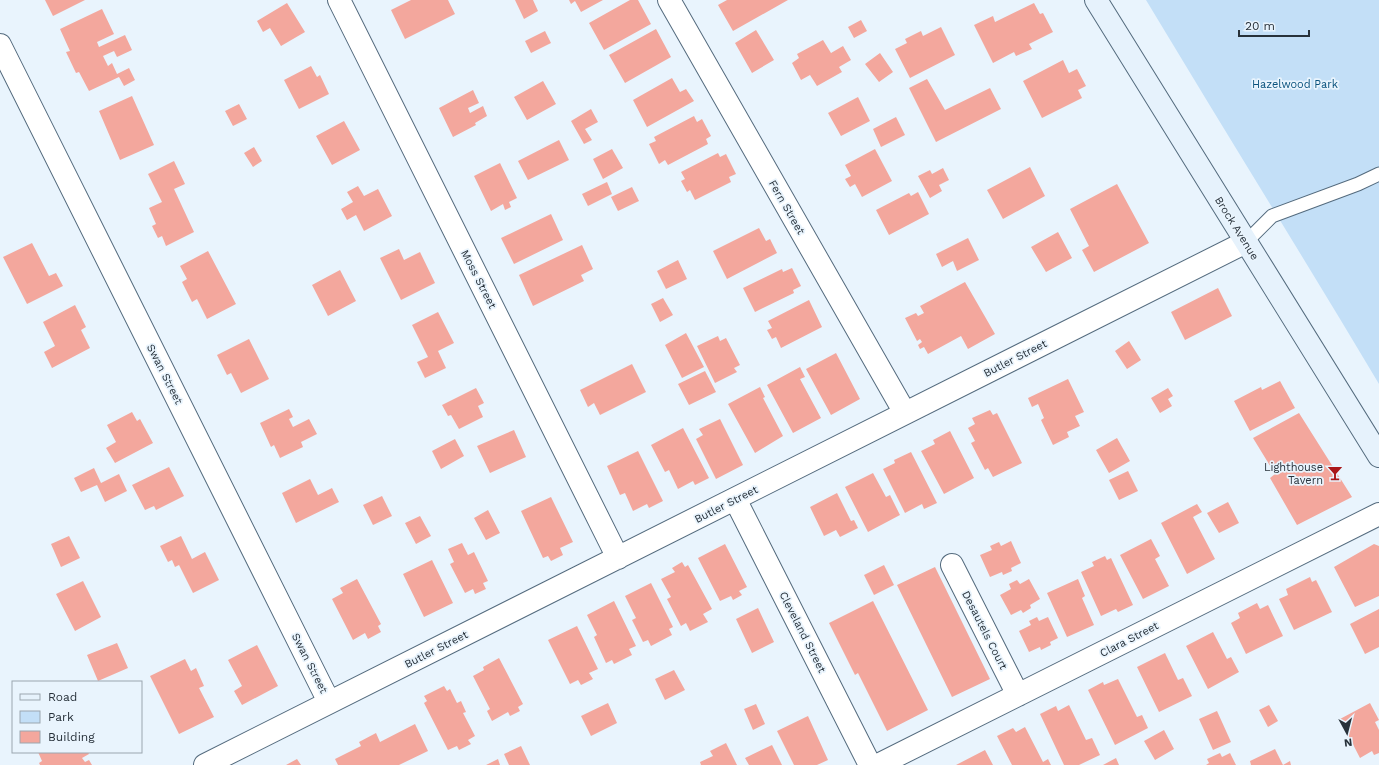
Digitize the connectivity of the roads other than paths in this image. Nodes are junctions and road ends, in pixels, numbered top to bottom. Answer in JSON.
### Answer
{"nodes":[{"id":1,"x":339,"y":0,"type":"edge"},
{"id":2,"x":669,"y":0,"type":"edge"},
{"id":3,"x":1096,"y":0,"type":"edge"},
{"id":4,"x":0,"y":45,"type":"edge"},
{"id":5,"x":1379,"y":174,"type":"edge"},
{"id":6,"x":1246,"y":242,"type":"junction"},
{"id":7,"x":905,"y":413,"type":"junction"},
{"id":8,"x":1379,"y":456,"type":"edge"},
{"id":9,"x":735,"y":499,"type":"junction"},
{"id":10,"x":1379,"y":514,"type":"edge"},
{"id":11,"x":618,"y":558,"type":"junction"},
{"id":12,"x":952,"y":565,"type":"dead end"},
{"id":13,"x":1018,"y":695,"type":"junction"},
{"id":14,"x":330,"y":702,"type":"junction"},
{"id":15,"x":205,"y":765,"type":"edge"},
{"id":16,"x":870,"y":765,"type":"edge"},
{"id":17,"x":878,"y":765,"type":"edge"}],
"edges":[{"from":1,"to":11,"type":"street","name":"Moss Street"},
{"from":2,"to":7,"type":"street","name":"Fern Street"},
{"from":3,"to":6,"type":"main road","name":"Brock Avenue"},
{"from":4,"to":14,"type":"street","name":"Swan Street"},
{"from":5,"to":6,"type":"lane"},
{"from":6,"to":7,"type":"street","name":"Butler Street"},
{"from":6,"to":8,"type":"main road","name":"Brock Avenue"},
{"from":7,"to":9,"type":"street","name":"Butler Street"},
{"from":9,"to":11,"type":"street","name":"Butler Street"},
{"from":9,"to":16,"type":"street","name":"Cleveland Street"},
{"from":10,"to":13,"type":"street","name":"Clara Street"},
{"from":11,"to":14,"type":"street","name":"Butler Street"},
{"from":12,"to":13,"type":"street","name":"Desautels Court"},
{"from":13,"to":17,"type":"street","name":"Clara Street"},
{"from":14,"to":15,"type":"street","name":"Butler Street"}]}
